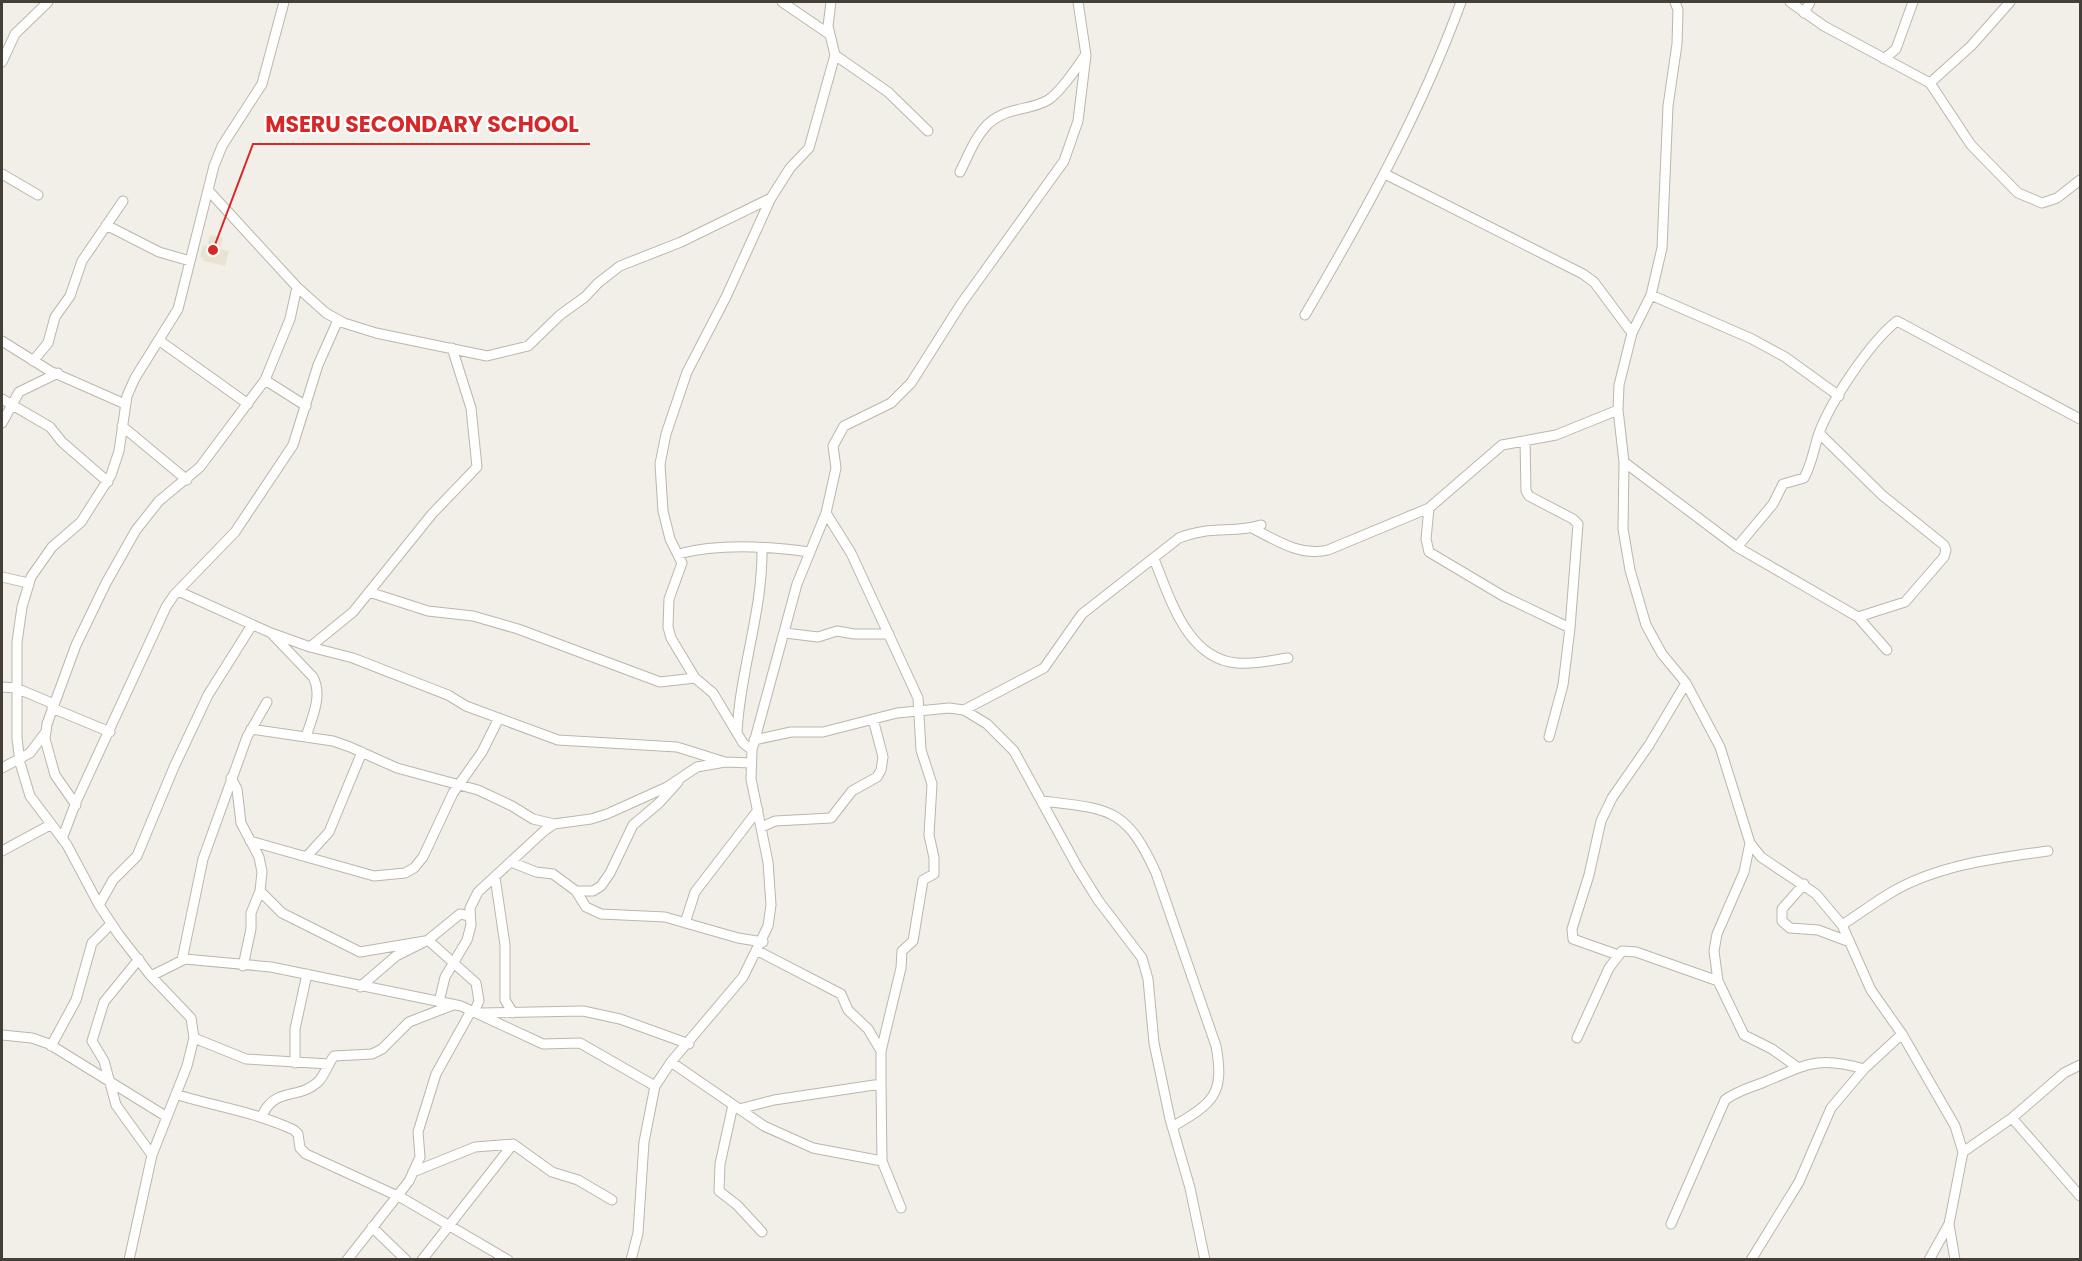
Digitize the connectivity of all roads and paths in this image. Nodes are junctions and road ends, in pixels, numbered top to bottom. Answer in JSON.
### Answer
{"nodes":[{"id":1,"x":48,"y":2,"type":"edge"},
{"id":2,"x":284,"y":2,"type":"edge"},
{"id":3,"x":782,"y":2,"type":"edge"},
{"id":4,"x":831,"y":2,"type":"edge"},
{"id":5,"x":1078,"y":2,"type":"edge"},
{"id":6,"x":1461,"y":2,"type":"edge"},
{"id":7,"x":1675,"y":2,"type":"edge"},
{"id":8,"x":1790,"y":2,"type":"edge"},
{"id":9,"x":1810,"y":2,"type":"edge"},
{"id":10,"x":1913,"y":2,"type":"edge"},
{"id":11,"x":2010,"y":2,"type":"edge"},
{"id":12,"x":1804,"y":13,"type":"junction"},
{"id":13,"x":829,"y":34,"type":"junction"},
{"id":14,"x":835,"y":55,"type":"junction"},
{"id":15,"x":1086,"y":55,"type":"junction"},
{"id":16,"x":1884,"y":58,"type":"junction"},
{"id":17,"x":2,"y":62,"type":"edge"},
{"id":18,"x":1930,"y":83,"type":"junction"},
{"id":19,"x":928,"y":130,"type":"dead end"},
{"id":20,"x":960,"y":172,"type":"dead end"},
{"id":21,"x":2,"y":174,"type":"edge"},
{"id":22,"x":1385,"y":174,"type":"junction"},
{"id":23,"x":2080,"y":180,"type":"edge"},
{"id":24,"x":208,"y":190,"type":"junction"},
{"id":25,"x":38,"y":195,"type":"dead end"},
{"id":26,"x":771,"y":198,"type":"junction"},
{"id":27,"x":123,"y":201,"type":"dead end"},
{"id":28,"x":106,"y":225,"type":"junction"},
{"id":29,"x":190,"y":261,"type":"junction"},
{"id":30,"x":297,"y":287,"type":"junction"},
{"id":31,"x":1651,"y":295,"type":"junction"},
{"id":32,"x":1305,"y":315,"type":"dead end"},
{"id":33,"x":338,"y":320,"type":"junction"},
{"id":34,"x":1632,"y":333,"type":"junction"},
{"id":35,"x":2,"y":341,"type":"edge"},
{"id":36,"x":160,"y":341,"type":"junction"},
{"id":37,"x":452,"y":348,"type":"junction"},
{"id":38,"x":33,"y":361,"type":"junction"},
{"id":39,"x":58,"y":373,"type":"junction"},
{"id":40,"x":265,"y":380,"type":"junction"},
{"id":41,"x":1839,"y":396,"type":"junction"},
{"id":42,"x":6,"y":401,"type":"edge"},
{"id":43,"x":125,"y":404,"type":"junction"},
{"id":44,"x":248,"y":404,"type":"junction"},
{"id":45,"x":306,"y":406,"type":"junction"},
{"id":46,"x":1618,"y":410,"type":"junction"},
{"id":47,"x":2080,"y":418,"type":"edge"},
{"id":48,"x":2,"y":423,"type":"edge"},
{"id":49,"x":122,"y":426,"type":"junction"},
{"id":50,"x":1819,"y":433,"type":"junction"},
{"id":51,"x":1524,"y":441,"type":"junction"},
{"id":52,"x":1624,"y":462,"type":"junction"},
{"id":53,"x":187,"y":480,"type":"junction"},
{"id":54,"x":108,"y":482,"type":"junction"},
{"id":55,"x":1429,"y":508,"type":"junction"},
{"id":56,"x":826,"y":513,"type":"junction"},
{"id":57,"x":1737,"y":547,"type":"junction"},
{"id":58,"x":762,"y":548,"type":"junction"},
{"id":59,"x":809,"y":552,"type":"junction"},
{"id":60,"x":678,"y":554,"type":"junction"},
{"id":61,"x":1154,"y":559,"type":"junction"},
{"id":62,"x":2,"y":577,"type":"edge"},
{"id":63,"x":28,"y":583,"type":"junction"},
{"id":64,"x":178,"y":591,"type":"junction"},
{"id":65,"x":369,"y":592,"type":"junction"},
{"id":66,"x":1858,"y":618,"type":"junction"},
{"id":67,"x":252,"y":625,"type":"junction"},
{"id":68,"x":1570,"y":628,"type":"junction"},
{"id":69,"x":271,"y":633,"type":"junction"},
{"id":70,"x":785,"y":633,"type":"junction"},
{"id":71,"x":889,"y":634,"type":"junction"},
{"id":72,"x":310,"y":648,"type":"junction"},
{"id":73,"x":1887,"y":650,"type":"dead end"},
{"id":74,"x":1288,"y":657,"type":"dead end"},
{"id":75,"x":695,"y":678,"type":"junction"},
{"id":76,"x":1686,"y":683,"type":"junction"},
{"id":77,"x":2,"y":687,"type":"edge"},
{"id":78,"x":16,"y":688,"type":"junction"},
{"id":79,"x":267,"y":702,"type":"dead end"},
{"id":80,"x":53,"y":706,"type":"junction"},
{"id":81,"x":920,"y":710,"type":"junction"},
{"id":82,"x":964,"y":710,"type":"junction"},
{"id":83,"x":499,"y":718,"type":"junction"},
{"id":84,"x":873,"y":719,"type":"junction"},
{"id":85,"x":251,"y":729,"type":"junction"},
{"id":86,"x":46,"y":732,"type":"junction"},
{"id":87,"x":110,"y":732,"type":"junction"},
{"id":88,"x":737,"y":733,"type":"junction"},
{"id":89,"x":306,"y":737,"type":"junction"},
{"id":90,"x":1550,"y":737,"type":"dead end"},
{"id":91,"x":753,"y":745,"type":"junction"},
{"id":92,"x":362,"y":752,"type":"junction"},
{"id":93,"x":20,"y":760,"type":"junction"},
{"id":94,"x":725,"y":762,"type":"junction"},
{"id":95,"x":751,"y":763,"type":"junction"},
{"id":96,"x":2,"y":768,"type":"edge"},
{"id":97,"x":231,"y":778,"type":"junction"},
{"id":98,"x":681,"y":778,"type":"junction"},
{"id":99,"x":458,"y":785,"type":"junction"},
{"id":100,"x":1042,"y":801,"type":"junction"},
{"id":101,"x":76,"y":805,"type":"junction"},
{"id":102,"x":758,"y":810,"type":"junction"},
{"id":103,"x":554,"y":824,"type":"junction"},
{"id":104,"x":50,"y":825,"type":"junction"},
{"id":105,"x":762,"y":828,"type":"junction"},
{"id":106,"x":62,"y":839,"type":"junction"},
{"id":107,"x":250,"y":841,"type":"junction"},
{"id":108,"x":1750,"y":843,"type":"junction"},
{"id":109,"x":2,"y":851,"type":"edge"},
{"id":110,"x":2048,"y":851,"type":"dead end"},
{"id":111,"x":308,"y":855,"type":"junction"},
{"id":112,"x":511,"y":862,"type":"junction"},
{"id":113,"x":495,"y":877,"type":"junction"},
{"id":114,"x":1804,"y":884,"type":"junction"},
{"id":115,"x":260,"y":891,"type":"junction"},
{"id":116,"x":576,"y":891,"type":"junction"},
{"id":117,"x":99,"y":905,"type":"junction"},
{"id":118,"x":470,"y":915,"type":"junction"},
{"id":119,"x":685,"y":923,"type":"junction"},
{"id":120,"x":111,"y":924,"type":"junction"},
{"id":121,"x":1842,"y":925,"type":"junction"},
{"id":122,"x":426,"y":940,"type":"junction"},
{"id":123,"x":1850,"y":942,"type":"junction"},
{"id":124,"x":761,"y":946,"type":"junction"},
{"id":125,"x":1618,"y":955,"type":"junction"},
{"id":126,"x":139,"y":959,"type":"junction"},
{"id":127,"x":182,"y":960,"type":"junction"},
{"id":128,"x":451,"y":963,"type":"junction"},
{"id":129,"x":243,"y":966,"type":"junction"},
{"id":130,"x":308,"y":974,"type":"junction"},
{"id":131,"x":151,"y":976,"type":"junction"},
{"id":132,"x":1718,"y":981,"type":"junction"},
{"id":133,"x":360,"y":987,"type":"junction"},
{"id":134,"x":439,"y":1002,"type":"junction"},
{"id":135,"x":455,"y":1005,"type":"junction"},
{"id":136,"x":474,"y":1012,"type":"junction"},
{"id":137,"x":513,"y":1013,"type":"junction"},
{"id":138,"x":1902,"y":1034,"type":"junction"},
{"id":139,"x":2,"y":1035,"type":"edge"},
{"id":140,"x":194,"y":1038,"type":"junction"},
{"id":141,"x":1576,"y":1038,"type":"dead end"},
{"id":142,"x":689,"y":1044,"type":"junction"},
{"id":143,"x":51,"y":1046,"type":"junction"},
{"id":144,"x":881,"y":1051,"type":"junction"},
{"id":145,"x":671,"y":1062,"type":"junction"},
{"id":146,"x":295,"y":1063,"type":"junction"},
{"id":147,"x":329,"y":1064,"type":"junction"},
{"id":148,"x":2080,"y":1065,"type":"edge"},
{"id":149,"x":1797,"y":1067,"type":"junction"},
{"id":150,"x":1864,"y":1069,"type":"junction"},
{"id":151,"x":106,"y":1078,"type":"junction"},
{"id":152,"x":881,"y":1084,"type":"junction"},
{"id":153,"x":655,"y":1086,"type":"junction"},
{"id":154,"x":178,"y":1095,"type":"junction"},
{"id":155,"x":736,"y":1107,"type":"junction"},
{"id":156,"x":262,"y":1116,"type":"junction"},
{"id":157,"x":167,"y":1117,"type":"junction"},
{"id":158,"x":2012,"y":1118,"type":"junction"},
{"id":159,"x":1172,"y":1126,"type":"junction"},
{"id":160,"x":513,"y":1144,"type":"junction"},
{"id":161,"x":1963,"y":1152,"type":"junction"},
{"id":162,"x":152,"y":1155,"type":"junction"},
{"id":163,"x":882,"y":1161,"type":"junction"},
{"id":164,"x":413,"y":1172,"type":"junction"},
{"id":165,"x":398,"y":1196,"type":"junction"},
{"id":166,"x":2080,"y":1196,"type":"edge"},
{"id":167,"x":612,"y":1200,"type":"dead end"},
{"id":168,"x":901,"y":1208,"type":"dead end"},
{"id":169,"x":1671,"y":1224,"type":"dead end"},
{"id":170,"x":1949,"y":1224,"type":"junction"},
{"id":171,"x":449,"y":1226,"type":"junction"},
{"id":172,"x":372,"y":1227,"type":"junction"},
{"id":173,"x":762,"y":1232,"type":"dead end"},
{"id":174,"x":129,"y":1260,"type":"edge"},
{"id":175,"x":347,"y":1260,"type":"edge"},
{"id":176,"x":406,"y":1260,"type":"edge"},
{"id":177,"x":422,"y":1260,"type":"edge"},
{"id":178,"x":508,"y":1260,"type":"edge"},
{"id":179,"x":631,"y":1260,"type":"edge"},
{"id":180,"x":1205,"y":1260,"type":"edge"},
{"id":181,"x":1751,"y":1260,"type":"edge"},
{"id":182,"x":1929,"y":1260,"type":"edge"},
{"id":183,"x":1955,"y":1260,"type":"edge"}],
"edges":[{"from":1,"to":17,"type":"street"},
{"from":2,"to":24,"type":"street"},
{"from":3,"to":13,"type":"street"},
{"from":4,"to":13,"type":"street"},
{"from":5,"to":15,"type":"street"},
{"from":6,"to":22,"type":"street"},
{"from":7,"to":31,"type":"street"},
{"from":8,"to":12,"type":"street"},
{"from":9,"to":12,"type":"street"},
{"from":10,"to":16,"type":"street"},
{"from":11,"to":18,"type":"street"},
{"from":12,"to":16,"type":"street"},
{"from":13,"to":14,"type":"street"},
{"from":14,"to":19,"type":"street"},
{"from":14,"to":26,"type":"street"},
{"from":15,"to":20,"type":"street"},
{"from":15,"to":56,"type":"street"},
{"from":16,"to":18,"type":"street"},
{"from":18,"to":23,"type":"street"},
{"from":21,"to":25,"type":"street"},
{"from":22,"to":32,"type":"street"},
{"from":22,"to":34,"type":"street"},
{"from":24,"to":29,"type":"street"},
{"from":24,"to":30,"type":"street"},
{"from":26,"to":37,"type":"street"},
{"from":26,"to":60,"type":"street"},
{"from":27,"to":28,"type":"street"},
{"from":28,"to":29,"type":"street"},
{"from":28,"to":38,"type":"street"},
{"from":29,"to":36,"type":"street"},
{"from":30,"to":33,"type":"street"},
{"from":30,"to":40,"type":"street"},
{"from":31,"to":34,"type":"street"},
{"from":31,"to":41,"type":"street"},
{"from":33,"to":37,"type":"street"},
{"from":33,"to":45,"type":"street"},
{"from":34,"to":46,"type":"street"},
{"from":35,"to":38,"type":"street"},
{"from":36,"to":43,"type":"street"},
{"from":36,"to":44,"type":"street"},
{"from":37,"to":65,"type":"street"},
{"from":38,"to":39,"type":"street"},
{"from":39,"to":42,"type":"street"},
{"from":39,"to":43,"type":"street"},
{"from":40,"to":44,"type":"street"},
{"from":40,"to":45,"type":"street"},
{"from":41,"to":47,"type":"street"},
{"from":41,"to":50,"type":"street"},
{"from":42,"to":48,"type":"street"},
{"from":42,"to":54,"type":"street"},
{"from":43,"to":49,"type":"street"},
{"from":44,"to":53,"type":"street"},
{"from":45,"to":64,"type":"street"},
{"from":46,"to":51,"type":"street"},
{"from":46,"to":52,"type":"street"},
{"from":49,"to":53,"type":"street"},
{"from":49,"to":54,"type":"street"},
{"from":50,"to":57,"type":"street"},
{"from":50,"to":66,"type":"street"},
{"from":51,"to":55,"type":"street"},
{"from":51,"to":68,"type":"street"},
{"from":52,"to":57,"type":"street"},
{"from":52,"to":76,"type":"street"},
{"from":53,"to":80,"type":"street"},
{"from":54,"to":63,"type":"street"},
{"from":55,"to":61,"type":"street"},
{"from":55,"to":68,"type":"street"},
{"from":56,"to":59,"type":"street"},
{"from":56,"to":71,"type":"street"},
{"from":57,"to":66,"type":"street"},
{"from":58,"to":59,"type":"street"},
{"from":58,"to":60,"type":"street"},
{"from":58,"to":88,"type":"street"},
{"from":59,"to":70,"type":"street"},
{"from":60,"to":75,"type":"street"},
{"from":61,"to":74,"type":"street"},
{"from":61,"to":82,"type":"street"},
{"from":62,"to":63,"type":"street"},
{"from":63,"to":78,"type":"street"},
{"from":64,"to":67,"type":"street"},
{"from":64,"to":87,"type":"street"},
{"from":65,"to":72,"type":"street"},
{"from":65,"to":75,"type":"street"},
{"from":66,"to":73,"type":"street"},
{"from":67,"to":69,"type":"street"},
{"from":67,"to":117,"type":"street"},
{"from":68,"to":90,"type":"street"},
{"from":69,"to":72,"type":"street"},
{"from":69,"to":89,"type":"street"},
{"from":70,"to":71,"type":"street"},
{"from":70,"to":91,"type":"street"},
{"from":71,"to":81,"type":"street"},
{"from":72,"to":83,"type":"street"},
{"from":75,"to":88,"type":"street"},
{"from":76,"to":108,"type":"street"},
{"from":76,"to":125,"type":"street"},
{"from":77,"to":78,"type":"street"},
{"from":78,"to":80,"type":"street"},
{"from":78,"to":93,"type":"street"},
{"from":79,"to":85,"type":"street"},
{"from":80,"to":86,"type":"street"},
{"from":80,"to":87,"type":"street"},
{"from":81,"to":82,"type":"street"},
{"from":81,"to":84,"type":"street"},
{"from":81,"to":144,"type":"street"},
{"from":82,"to":100,"type":"street"},
{"from":83,"to":94,"type":"street"},
{"from":83,"to":99,"type":"street"},
{"from":84,"to":91,"type":"street"},
{"from":84,"to":105,"type":"street"},
{"from":85,"to":89,"type":"street"},
{"from":85,"to":97,"type":"street"},
{"from":86,"to":93,"type":"street"},
{"from":86,"to":101,"type":"street"},
{"from":87,"to":101,"type":"street"},
{"from":88,"to":91,"type":"street"},
{"from":89,"to":92,"type":"street"},
{"from":91,"to":95,"type":"street"},
{"from":92,"to":99,"type":"street"},
{"from":92,"to":111,"type":"street"},
{"from":93,"to":96,"type":"street"},
{"from":93,"to":104,"type":"street"},
{"from":94,"to":95,"type":"street"},
{"from":94,"to":98,"type":"street"},
{"from":95,"to":102,"type":"street"},
{"from":97,"to":107,"type":"street"},
{"from":97,"to":127,"type":"street"},
{"from":98,"to":103,"type":"street"},
{"from":98,"to":116,"type":"street"},
{"from":99,"to":103,"type":"street"},
{"from":99,"to":111,"type":"street"},
{"from":100,"to":159,"type":"street"},
{"from":100,"to":159,"type":"street"},
{"from":101,"to":106,"type":"street"},
{"from":102,"to":105,"type":"street"},
{"from":102,"to":119,"type":"street"},
{"from":103,"to":112,"type":"street"},
{"from":104,"to":106,"type":"street"},
{"from":104,"to":109,"type":"street"},
{"from":105,"to":124,"type":"street"},
{"from":106,"to":117,"type":"street"},
{"from":107,"to":111,"type":"street"},
{"from":107,"to":115,"type":"street"},
{"from":108,"to":114,"type":"street"},
{"from":108,"to":132,"type":"street"},
{"from":110,"to":121,"type":"street"},
{"from":112,"to":113,"type":"street"},
{"from":112,"to":116,"type":"street"},
{"from":113,"to":118,"type":"street"},
{"from":113,"to":137,"type":"street"},
{"from":114,"to":121,"type":"street"},
{"from":114,"to":123,"type":"street"},
{"from":115,"to":122,"type":"street"},
{"from":115,"to":129,"type":"street"},
{"from":116,"to":119,"type":"street"},
{"from":117,"to":120,"type":"street"},
{"from":118,"to":122,"type":"street"},
{"from":118,"to":128,"type":"street"},
{"from":119,"to":124,"type":"street"},
{"from":120,"to":126,"type":"street"},
{"from":120,"to":143,"type":"street"},
{"from":121,"to":123,"type":"street"},
{"from":122,"to":128,"type":"street"},
{"from":122,"to":133,"type":"street"},
{"from":123,"to":138,"type":"street"},
{"from":124,"to":142,"type":"street"},
{"from":124,"to":144,"type":"street"},
{"from":125,"to":132,"type":"street"},
{"from":125,"to":141,"type":"street"},
{"from":126,"to":131,"type":"street"},
{"from":126,"to":151,"type":"street"},
{"from":127,"to":129,"type":"street"},
{"from":127,"to":131,"type":"street"},
{"from":128,"to":134,"type":"street"},
{"from":128,"to":136,"type":"street"},
{"from":129,"to":130,"type":"street"},
{"from":130,"to":133,"type":"street"},
{"from":130,"to":146,"type":"street"},
{"from":131,"to":140,"type":"street"},
{"from":132,"to":149,"type":"street"},
{"from":133,"to":134,"type":"street"},
{"from":134,"to":135,"type":"street"},
{"from":135,"to":136,"type":"street"},
{"from":135,"to":147,"type":"street"},
{"from":136,"to":137,"type":"street"},
{"from":136,"to":153,"type":"street"},
{"from":136,"to":164,"type":"street"},
{"from":137,"to":142,"type":"street"},
{"from":138,"to":150,"type":"street"},
{"from":138,"to":161,"type":"street"},
{"from":139,"to":143,"type":"street"},
{"from":140,"to":146,"type":"street"},
{"from":140,"to":154,"type":"street"},
{"from":142,"to":145,"type":"street"},
{"from":143,"to":151,"type":"street"},
{"from":144,"to":152,"type":"street"},
{"from":145,"to":153,"type":"street"},
{"from":145,"to":155,"type":"street"},
{"from":146,"to":147,"type":"street"},
{"from":147,"to":156,"type":"street"},
{"from":148,"to":158,"type":"street"},
{"from":149,"to":150,"type":"street"},
{"from":149,"to":169,"type":"street"},
{"from":150,"to":181,"type":"street"},
{"from":151,"to":157,"type":"street"},
{"from":151,"to":162,"type":"street"},
{"from":152,"to":155,"type":"street"},
{"from":152,"to":163,"type":"street"},
{"from":153,"to":179,"type":"street"},
{"from":154,"to":156,"type":"street"},
{"from":154,"to":157,"type":"street"},
{"from":155,"to":163,"type":"street"},
{"from":155,"to":173,"type":"street"},
{"from":156,"to":165,"type":"street"},
{"from":157,"to":162,"type":"street"},
{"from":158,"to":161,"type":"street"},
{"from":158,"to":166,"type":"street"},
{"from":159,"to":180,"type":"street"},
{"from":160,"to":164,"type":"street"},
{"from":160,"to":167,"type":"street"},
{"from":160,"to":171,"type":"street"},
{"from":161,"to":170,"type":"street"},
{"from":162,"to":174,"type":"street"},
{"from":163,"to":168,"type":"street"},
{"from":164,"to":165,"type":"street"},
{"from":165,"to":171,"type":"street"},
{"from":165,"to":172,"type":"street"},
{"from":170,"to":182,"type":"street"},
{"from":170,"to":183,"type":"street"},
{"from":171,"to":177,"type":"street"},
{"from":171,"to":178,"type":"street"},
{"from":172,"to":175,"type":"street"},
{"from":172,"to":176,"type":"street"}]}
